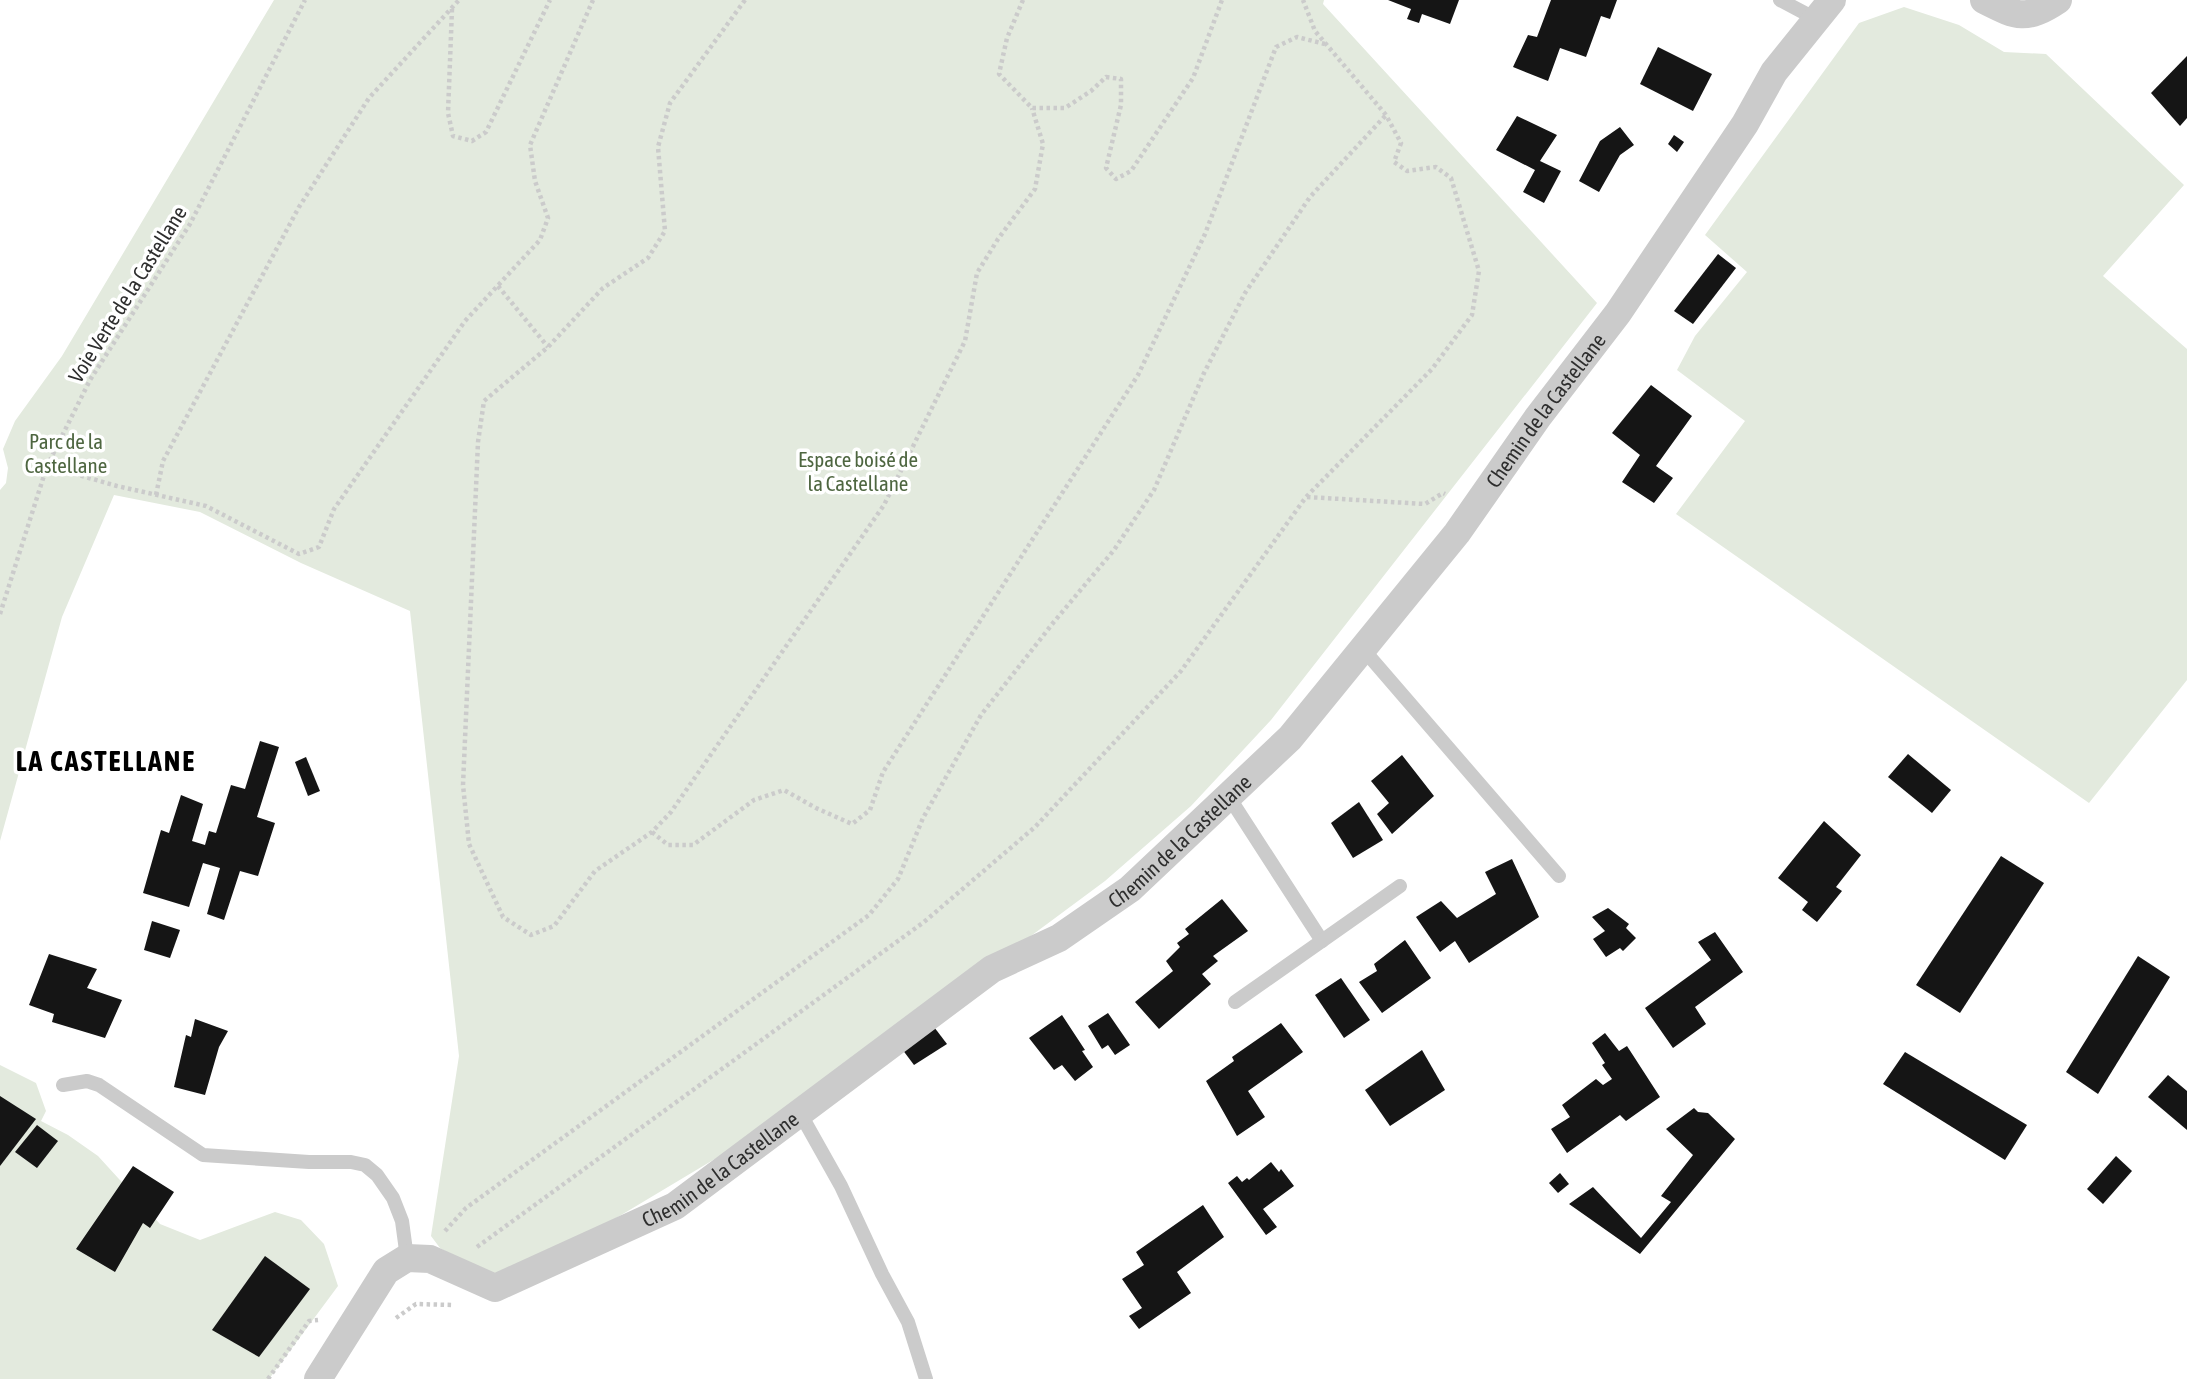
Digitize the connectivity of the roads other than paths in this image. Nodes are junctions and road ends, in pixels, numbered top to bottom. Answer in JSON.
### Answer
{"nodes":[{"id":1,"x":1780,"y":0,"type":"edge"},
{"id":2,"x":1984,"y":0,"type":"edge"},
{"id":3,"x":2057,"y":0,"type":"edge"},
{"id":4,"x":1824,"y":9,"type":"edge"},
{"id":5,"x":1363,"y":649,"type":"junction"},
{"id":6,"x":1228,"y":797,"type":"junction"},
{"id":7,"x":1559,"y":876,"type":"dead end"},
{"id":8,"x":1400,"y":886,"type":"dead end"},
{"id":9,"x":1322,"y":941,"type":"junction"},
{"id":10,"x":1235,"y":1002,"type":"dead end"},
{"id":11,"x":63,"y":1085,"type":"dead end"},
{"id":12,"x":800,"y":1114,"type":"junction"},
{"id":13,"x":418,"y":1258,"type":"junction"},
{"id":14,"x":318,"y":1379,"type":"edge"},
{"id":15,"x":926,"y":1379,"type":"edge"}],
"edges":[{"from":1,"to":4,"type":"lane"},
{"from":2,"to":3,"type":"street"},
{"from":4,"to":5,"type":"street","name":"Chemin de la Castellane"},
{"from":5,"to":6,"type":"street","name":"Chemin de la Castellane"},
{"from":5,"to":7,"type":"lane"},
{"from":6,"to":9,"type":"lane"},
{"from":6,"to":12,"type":"street","name":"Chemin de la Castellane"},
{"from":8,"to":9,"type":"lane"},
{"from":9,"to":10,"type":"lane"},
{"from":11,"to":13,"type":"lane"},
{"from":12,"to":13,"type":"street","name":"Chemin de la Castellane"},
{"from":12,"to":15,"type":"lane"},
{"from":13,"to":14,"type":"street"}]}
